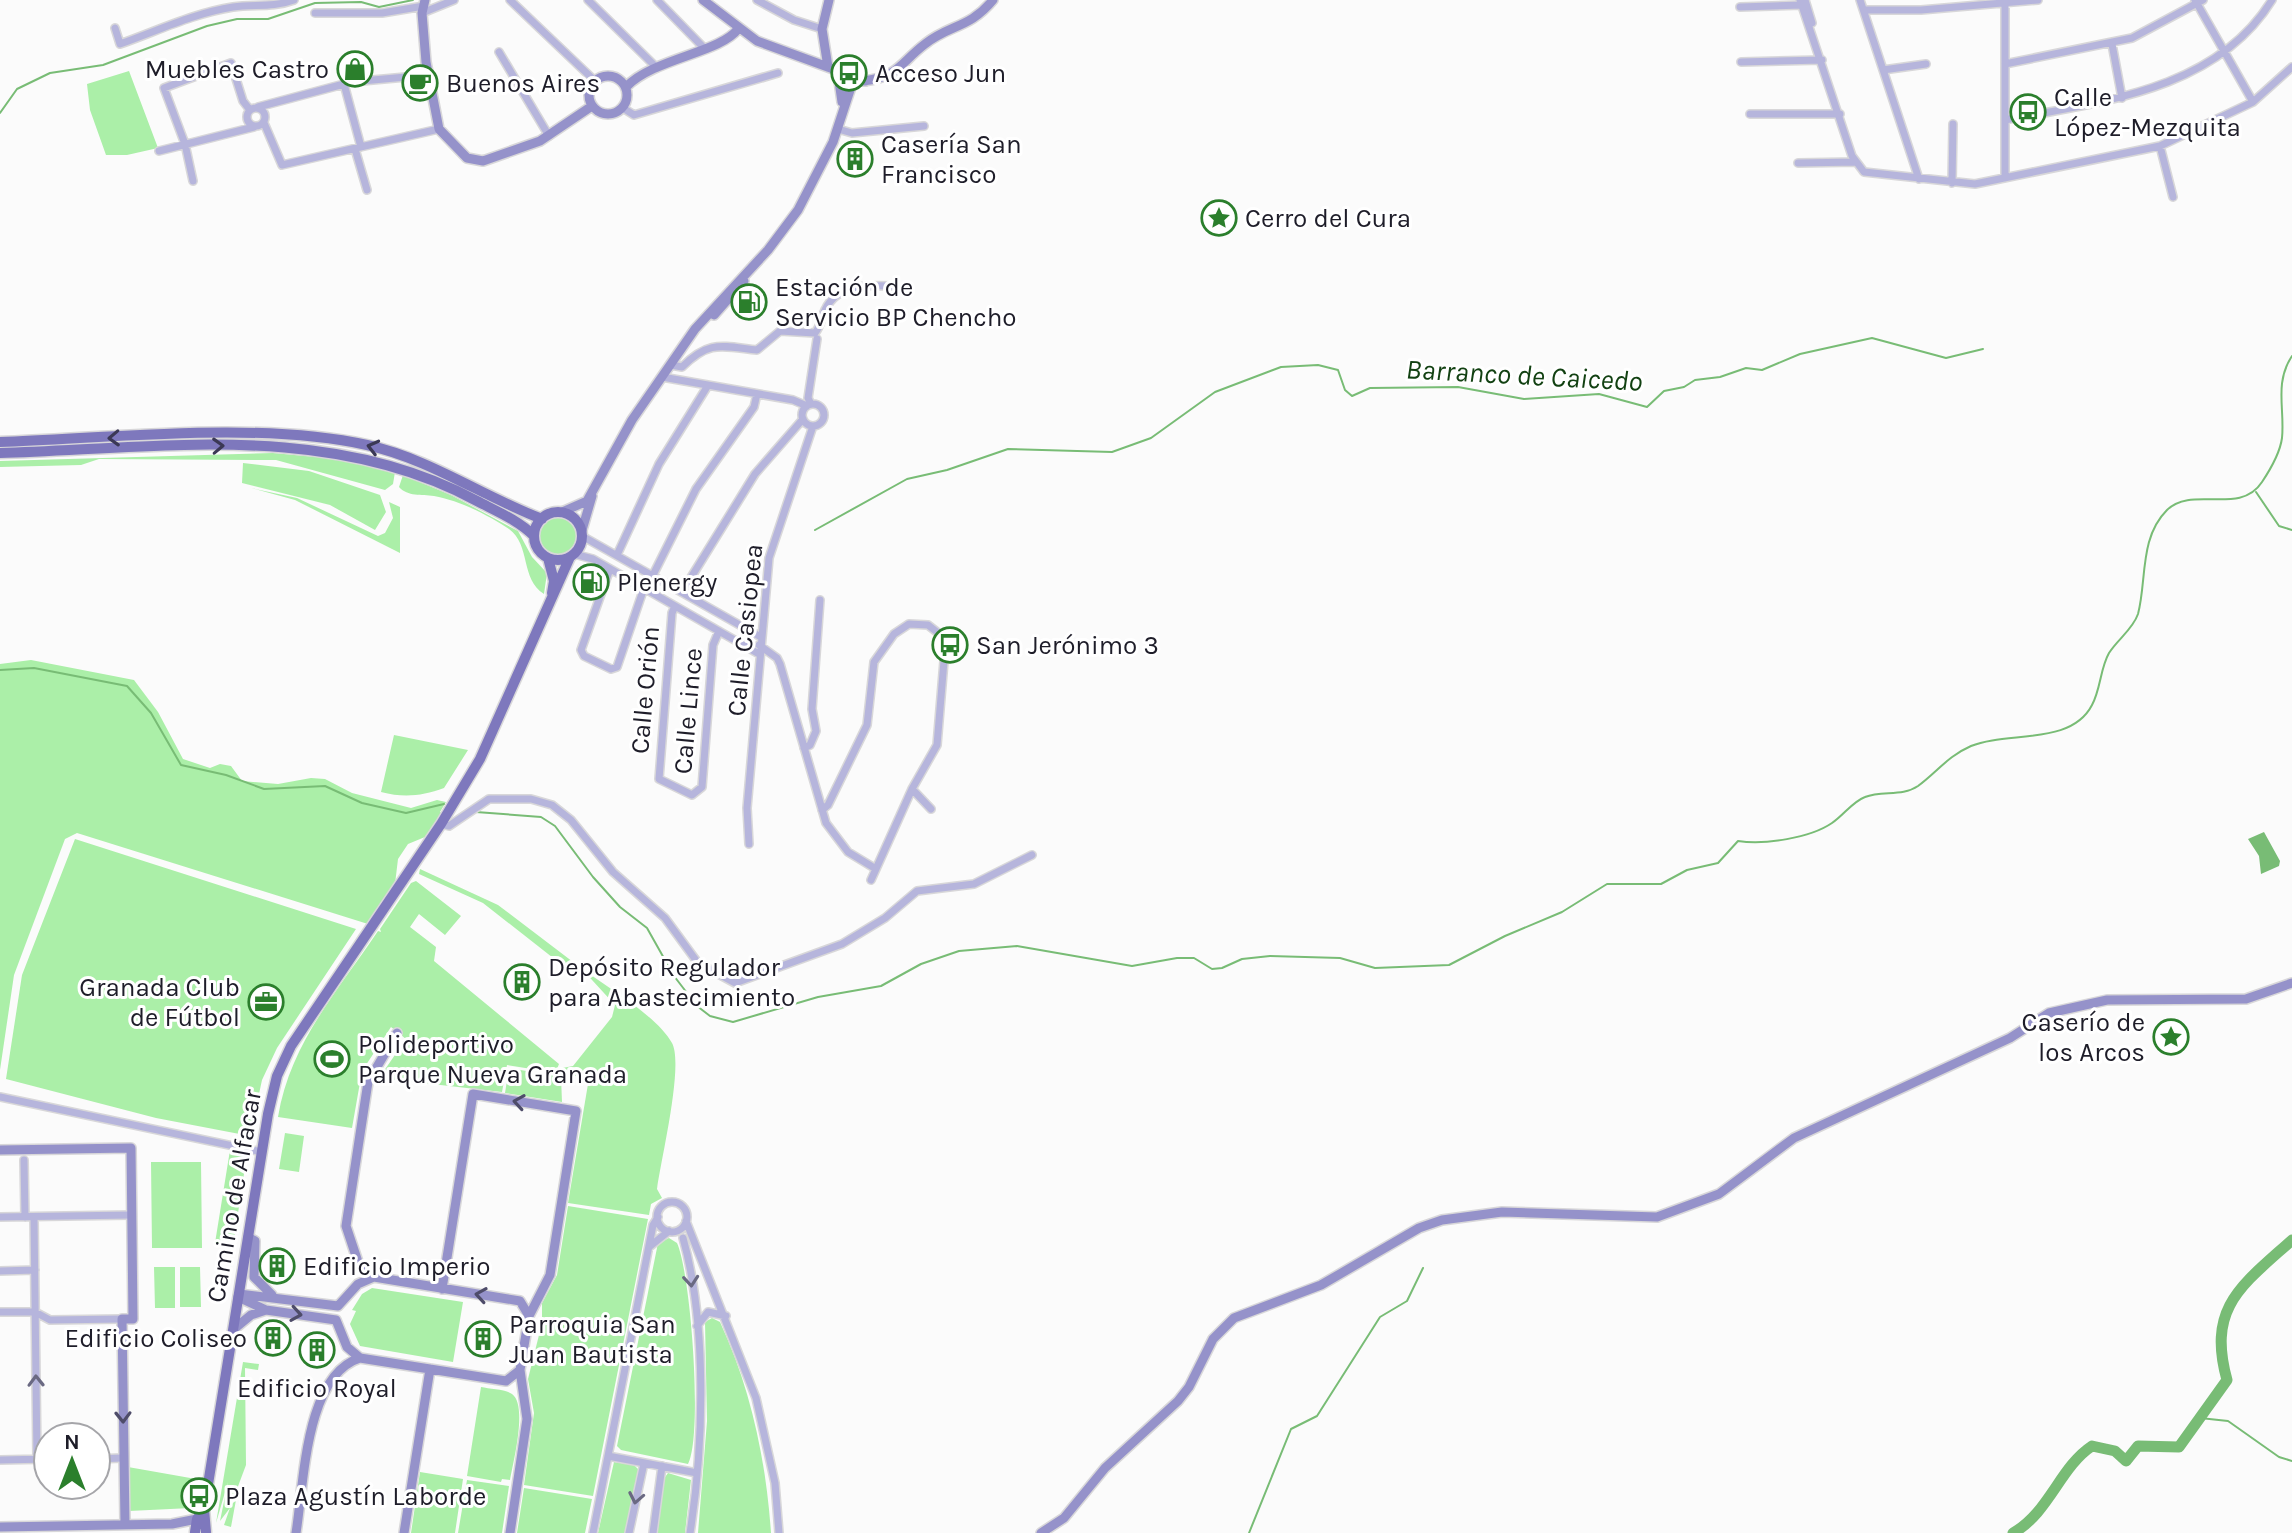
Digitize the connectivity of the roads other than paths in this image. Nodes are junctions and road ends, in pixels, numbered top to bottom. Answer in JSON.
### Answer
{"nodes":[{"id":1,"x":294,"y":0,"type":"edge"},
{"id":2,"x":454,"y":0,"type":"edge"},
{"id":3,"x":510,"y":0,"type":"edge"},
{"id":4,"x":588,"y":0,"type":"edge"},
{"id":5,"x":657,"y":0,"type":"edge"},
{"id":6,"x":703,"y":0,"type":"edge"},
{"id":7,"x":757,"y":0,"type":"edge"},
{"id":8,"x":829,"y":0,"type":"edge"},
{"id":9,"x":993,"y":0,"type":"edge"},
{"id":10,"x":1860,"y":0,"type":"edge"},
{"id":11,"x":1917,"y":0,"type":"edge"},
{"id":12,"x":2038,"y":0,"type":"edge"},
{"id":13,"x":2272,"y":0,"type":"edge"},
{"id":14,"x":1803,"y":2,"type":"edge"},
{"id":15,"x":2198,"y":2,"type":"edge"},
{"id":16,"x":2005,"y":5,"type":"junction"},
{"id":17,"x":424,"y":6,"type":"edge"},
{"id":18,"x":1740,"y":7,"type":"dead end"},
{"id":19,"x":1864,"y":10,"type":"junction"},
{"id":20,"x":1921,"y":10,"type":"junction"},
{"id":21,"x":315,"y":13,"type":"dead end"},
{"id":22,"x":735,"y":26,"type":"junction"},
{"id":23,"x":115,"y":28,"type":"dead end"},
{"id":24,"x":822,"y":29,"type":"junction"},
{"id":25,"x":2112,"y":44,"type":"junction"},
{"id":26,"x":702,"y":45,"type":"junction"},
{"id":27,"x":499,"y":52,"type":"dead end"},
{"id":28,"x":2225,"y":53,"type":"junction"},
{"id":29,"x":1822,"y":60,"type":"junction"},
{"id":30,"x":1741,"y":62,"type":"dead end"},
{"id":31,"x":653,"y":64,"type":"junction"},
{"id":32,"x":1926,"y":64,"type":"dead end"},
{"id":33,"x":2005,"y":64,"type":"junction"},
{"id":34,"x":816,"y":65,"type":"junction"},
{"id":35,"x":828,"y":67,"type":"junction"},
{"id":36,"x":2292,"y":67,"type":"edge"},
{"id":37,"x":1883,"y":70,"type":"junction"},
{"id":38,"x":778,"y":73,"type":"dead end"},
{"id":39,"x":428,"y":75,"type":"junction"},
{"id":40,"x":595,"y":81,"type":"junction"},
{"id":41,"x":846,"y":81,"type":"junction"},
{"id":42,"x":351,"y":82,"type":"dead end"},
{"id":43,"x":624,"y":84,"type":"junction"},
{"id":44,"x":2122,"y":98,"type":"junction"},
{"id":45,"x":2253,"y":102,"type":"junction"},
{"id":46,"x":592,"y":106,"type":"junction"},
{"id":47,"x":623,"y":108,"type":"junction"},
{"id":48,"x":254,"y":109,"type":"junction"},
{"id":49,"x":1750,"y":114,"type":"dead end"},
{"id":50,"x":1840,"y":114,"type":"junction"},
{"id":51,"x":2005,"y":120,"type":"junction"},
{"id":52,"x":264,"y":123,"type":"junction"},
{"id":53,"x":1953,"y":124,"type":"dead end"},
{"id":54,"x":924,"y":126,"type":"dead end"},
{"id":55,"x":254,"y":127,"type":"junction"},
{"id":56,"x":439,"y":129,"type":"junction"},
{"id":57,"x":838,"y":129,"type":"junction"},
{"id":58,"x":549,"y":136,"type":"junction"},
{"id":59,"x":185,"y":144,"type":"junction"},
{"id":60,"x":2160,"y":146,"type":"junction"},
{"id":61,"x":358,"y":148,"type":"junction"},
{"id":62,"x":159,"y":151,"type":"dead end"},
{"id":63,"x":1856,"y":162,"type":"junction"},
{"id":64,"x":1798,"y":163,"type":"dead end"},
{"id":65,"x":2005,"y":178,"type":"junction"},
{"id":66,"x":1919,"y":179,"type":"junction"},
{"id":67,"x":193,"y":181,"type":"dead end"},
{"id":68,"x":1952,"y":183,"type":"junction"},
{"id":69,"x":367,"y":190,"type":"dead end"},
{"id":70,"x":2173,"y":197,"type":"dead end"},
{"id":71,"x":892,"y":286,"type":"dead end"},
{"id":72,"x":817,"y":339,"type":"dead end"},
{"id":73,"x":671,"y":365,"type":"junction"},
{"id":74,"x":662,"y":377,"type":"junction"},
{"id":75,"x":707,"y":387,"type":"junction"},
{"id":76,"x":757,"y":394,"type":"junction"},
{"id":77,"x":809,"y":405,"type":"junction"},
{"id":78,"x":803,"y":419,"type":"junction"},
{"id":79,"x":813,"y":426,"type":"junction"},
{"id":80,"x":0,"y":442,"type":"edge"},
{"id":81,"x":0,"y":453,"type":"edge"},
{"id":82,"x":593,"y":493,"type":"junction"},
{"id":83,"x":562,"y":512,"type":"junction"},
{"id":84,"x":542,"y":519,"type":"junction"},
{"id":85,"x":582,"y":533,"type":"junction"},
{"id":86,"x":534,"y":536,"type":"junction"},
{"id":87,"x":600,"y":546,"type":"junction"},
{"id":88,"x":617,"y":555,"type":"junction"},
{"id":89,"x":572,"y":556,"type":"junction"},
{"id":90,"x":548,"y":558,"type":"junction"},
{"id":91,"x":593,"y":559,"type":"junction"},
{"id":92,"x":610,"y":569,"type":"junction"},
{"id":93,"x":653,"y":575,"type":"junction"},
{"id":94,"x":644,"y":588,"type":"junction"},
{"id":95,"x":682,"y":592,"type":"junction"},
{"id":96,"x":552,"y":595,"type":"junction"},
{"id":97,"x":820,"y":600,"type":"dead end"},
{"id":98,"x":675,"y":606,"type":"junction"},
{"id":99,"x":719,"y":631,"type":"junction"},
{"id":100,"x":759,"y":645,"type":"junction"},
{"id":101,"x":804,"y":748,"type":"junction"},
{"id":102,"x":912,"y":789,"type":"junction"},
{"id":103,"x":696,"y":794,"type":"joint"},
{"id":104,"x":931,"y":809,"type":"dead end"},
{"id":105,"x":822,"y":810,"type":"junction"},
{"id":106,"x":441,"y":824,"type":"junction"},
{"id":107,"x":749,"y":844,"type":"dead end"},
{"id":108,"x":1032,"y":855,"type":"dead end"},
{"id":109,"x":876,"y":869,"type":"junction"},
{"id":110,"x":871,"y":880,"type":"dead end"},
{"id":111,"x":2292,"y":983,"type":"edge"},
{"id":112,"x":397,"y":1033,"type":"dead end"},
{"id":113,"x":0,"y":1097,"type":"edge"},
{"id":114,"x":0,"y":1150,"type":"edge"},
{"id":115,"x":262,"y":1152,"type":"junction"},
{"id":116,"x":24,"y":1160,"type":"dead end"},
{"id":117,"x":131,"y":1215,"type":"junction"},
{"id":118,"x":0,"y":1217,"type":"edge"},
{"id":119,"x":30,"y":1217,"type":"junction"},
{"id":120,"x":658,"y":1217,"type":"junction"},
{"id":121,"x":686,"y":1221,"type":"junction"},
{"id":122,"x":669,"y":1231,"type":"junction"},
{"id":123,"x":681,"y":1234,"type":"junction"},
{"id":124,"x":248,"y":1237,"type":"junction"},
{"id":125,"x":649,"y":1247,"type":"junction"},
{"id":126,"x":697,"y":1253,"type":"junction"},
{"id":127,"x":359,"y":1265,"type":"junction"},
{"id":128,"x":35,"y":1270,"type":"junction"},
{"id":129,"x":0,"y":1271,"type":"edge"},
{"id":130,"x":374,"y":1277,"type":"junction"},
{"id":131,"x":358,"y":1284,"type":"junction"},
{"id":132,"x":442,"y":1289,"type":"junction"},
{"id":133,"x":540,"y":1291,"type":"junction"},
{"id":134,"x":272,"y":1295,"type":"junction"},
{"id":135,"x":239,"y":1296,"type":"junction"},
{"id":136,"x":520,"y":1301,"type":"junction"},
{"id":137,"x":333,"y":1305,"type":"junction"},
{"id":138,"x":266,"y":1310,"type":"junction"},
{"id":139,"x":0,"y":1312,"type":"edge"},
{"id":140,"x":35,"y":1312,"type":"junction"},
{"id":141,"x":529,"y":1316,"type":"junction"},
{"id":142,"x":726,"y":1316,"type":"junction"},
{"id":143,"x":122,"y":1319,"type":"junction"},
{"id":144,"x":331,"y":1319,"type":"junction"},
{"id":145,"x":697,"y":1326,"type":"junction"},
{"id":146,"x":234,"y":1329,"type":"junction"},
{"id":147,"x":347,"y":1347,"type":"junction"},
{"id":148,"x":360,"y":1358,"type":"junction"},
{"id":149,"x":343,"y":1366,"type":"junction"},
{"id":150,"x":430,"y":1369,"type":"junction"},
{"id":151,"x":520,"y":1370,"type":"junction"},
{"id":152,"x":506,"y":1381,"type":"junction"},
{"id":153,"x":523,"y":1395,"type":"junction"},
{"id":154,"x":36,"y":1421,"type":"edge"},
{"id":155,"x":608,"y":1456,"type":"junction"},
{"id":156,"x":112,"y":1458,"type":"edge"},
{"id":157,"x":122,"y":1458,"type":"junction"},
{"id":158,"x":32,"y":1459,"type":"edge"},
{"id":159,"x":0,"y":1460,"type":"edge"},
{"id":160,"x":644,"y":1463,"type":"junction"},
{"id":161,"x":662,"y":1466,"type":"junction"},
{"id":162,"x":697,"y":1473,"type":"junction"},
{"id":163,"x":125,"y":1524,"type":"junction"},
{"id":164,"x":199,"y":1526,"type":"edge"},
{"id":165,"x":0,"y":1527,"type":"edge"},
{"id":166,"x":80,"y":1529,"type":"edge"},
{"id":167,"x":296,"y":1533,"type":"edge"},
{"id":168,"x":404,"y":1533,"type":"edge"},
{"id":169,"x":510,"y":1533,"type":"edge"},
{"id":170,"x":593,"y":1533,"type":"edge"},
{"id":171,"x":629,"y":1533,"type":"edge"},
{"id":172,"x":653,"y":1533,"type":"edge"},
{"id":173,"x":690,"y":1533,"type":"edge"},
{"id":174,"x":779,"y":1533,"type":"edge"},
{"id":175,"x":1041,"y":1533,"type":"edge"}],
"edges":[{"from":1,"to":23,"type":"street"},
{"from":2,"to":17,"type":"street"},
{"from":3,"to":40,"type":"street"},
{"from":4,"to":31,"type":"street"},
{"from":5,"to":26,"type":"street"},
{"from":6,"to":22,"type":"street"},
{"from":7,"to":24,"type":"street"},
{"from":8,"to":24,"type":"street"},
{"from":9,"to":41,"type":"street"},
{"from":10,"to":19,"type":"street"},
{"from":11,"to":20,"type":"street"},
{"from":12,"to":16,"type":"street"},
{"from":13,"to":28,"type":"street"},
{"from":14,"to":18,"type":"street"},
{"from":14,"to":29,"type":"street"},
{"from":15,"to":25,"type":"street"},
{"from":15,"to":28,"type":"street"},
{"from":16,"to":20,"type":"street"},
{"from":16,"to":33,"type":"street"},
{"from":17,"to":21,"type":"street"},
{"from":17,"to":39,"type":"street"},
{"from":19,"to":20,"type":"street"},
{"from":19,"to":37,"type":"street"},
{"from":22,"to":26,"type":"street"},
{"from":22,"to":34,"type":"street"},
{"from":24,"to":35,"type":"street"},
{"from":25,"to":33,"type":"street"},
{"from":25,"to":44,"type":"street"},
{"from":26,"to":31,"type":"street"},
{"from":27,"to":58,"type":"street"},
{"from":28,"to":44,"type":"street"},
{"from":28,"to":45,"type":"street"},
{"from":29,"to":30,"type":"street"},
{"from":29,"to":50,"type":"street"},
{"from":31,"to":43,"type":"street"},
{"from":32,"to":37,"type":"street"},
{"from":33,"to":51,"type":"street"},
{"from":34,"to":35,"type":"street"},
{"from":34,"to":41,"type":"street"},
{"from":35,"to":41,"type":"street"},
{"from":36,"to":45,"type":"street"},
{"from":37,"to":66,"type":"street"},
{"from":38,"to":47,"type":"street"},
{"from":39,"to":42,"type":"street"},
{"from":39,"to":56,"type":"street"},
{"from":40,"to":43,"type":"street"},
{"from":40,"to":46,"type":"street"},
{"from":41,"to":57,"type":"street"},
{"from":43,"to":47,"type":"street"},
{"from":44,"to":51,"type":"street"},
{"from":45,"to":60,"type":"street"},
{"from":46,"to":47,"type":"street"},
{"from":46,"to":58,"type":"street"},
{"from":48,"to":52,"type":"street"},
{"from":48,"to":55,"type":"street"},
{"from":48,"to":59,"type":"street"},
{"from":48,"to":61,"type":"street"},
{"from":49,"to":50,"type":"street"},
{"from":50,"to":63,"type":"street"},
{"from":51,"to":65,"type":"street"},
{"from":52,"to":55,"type":"street"},
{"from":52,"to":61,"type":"street"},
{"from":53,"to":68,"type":"street"},
{"from":54,"to":57,"type":"street"},
{"from":55,"to":59,"type":"street"},
{"from":56,"to":58,"type":"street"},
{"from":56,"to":61,"type":"street"},
{"from":57,"to":73,"type":"street"},
{"from":59,"to":62,"type":"street"},
{"from":59,"to":67,"type":"street"},
{"from":60,"to":65,"type":"street"},
{"from":60,"to":70,"type":"street"},
{"from":61,"to":69,"type":"street"},
{"from":63,"to":64,"type":"street"},
{"from":63,"to":66,"type":"street"},
{"from":65,"to":68,"type":"street"},
{"from":66,"to":68,"type":"street"},
{"from":71,"to":73,"type":"street"},
{"from":72,"to":77,"type":"street"},
{"from":73,"to":74,"type":"street"},
{"from":74,"to":75,"type":"street"},
{"from":74,"to":82,"type":"street"},
{"from":75,"to":76,"type":"street"},
{"from":75,"to":88,"type":"street"},
{"from":76,"to":77,"type":"street"},
{"from":76,"to":93,"type":"street"},
{"from":77,"to":78,"type":"street"},
{"from":77,"to":79,"type":"street"},
{"from":78,"to":79,"type":"street"},
{"from":78,"to":95,"type":"street"},
{"from":79,"to":100,"type":"street","name":"Calle Casiopea"},
{"from":84,"to":80,"type":"main road","one_way":true},
{"from":81,"to":86,"type":"main road","one_way":true},
{"from":82,"to":83,"type":"street"},
{"from":82,"to":85,"type":"street"},
{"from":83,"to":84,"type":"main road"},
{"from":83,"to":85,"type":"main road"},
{"from":84,"to":86,"type":"main road"},
{"from":85,"to":87,"type":"street"},
{"from":85,"to":89,"type":"main road"},
{"from":86,"to":90,"type":"main road"},
{"from":87,"to":88,"type":"street"},
{"from":87,"to":91,"type":"street"},
{"from":88,"to":93,"type":"street"},
{"from":89,"to":90,"type":"main road"},
{"from":89,"to":91,"type":"street"},
{"from":89,"to":96,"type":"main road","name":"Camino de Alfacar"},
{"from":90,"to":96,"type":"main road"},
{"from":91,"to":92,"type":"street"},
{"from":92,"to":94,"type":"street"},
{"from":92,"to":94,"type":"street"},
{"from":93,"to":95,"type":"street"},
{"from":94,"to":98,"type":"street"},
{"from":95,"to":98,"type":"street"},
{"from":95,"to":100,"type":"street"},
{"from":96,"to":106,"type":"main road","name":"Camino de Alfacar"},
{"from":97,"to":101,"type":"street"},
{"from":98,"to":99,"type":"street"},
{"from":98,"to":103,"type":"street","name":"Calle Orión"},
{"from":99,"to":100,"type":"street"},
{"from":99,"to":103,"type":"street","name":"Calle Lince"},
{"from":100,"to":101,"type":"street"},
{"from":100,"to":107,"type":"street","name":"Calle Casiopea"},
{"from":101,"to":105,"type":"street"},
{"from":102,"to":104,"type":"street"},
{"from":102,"to":105,"type":"street"},
{"from":102,"to":109,"type":"street"},
{"from":105,"to":109,"type":"street"},
{"from":106,"to":108,"type":"street"},
{"from":106,"to":115,"type":"main road","name":"Camino de Alfacar"},
{"from":109,"to":110,"type":"street"},
{"from":111,"to":175,"type":"street"},
{"from":112,"to":127,"type":"street"},
{"from":113,"to":115,"type":"street"},
{"from":114,"to":117,"type":"street"},
{"from":115,"to":124,"type":"main road","name":"Camino de Alfacar"},
{"from":116,"to":119,"type":"street"},
{"from":117,"to":119,"type":"street"},
{"from":117,"to":143,"type":"street"},
{"from":118,"to":119,"type":"street"},
{"from":119,"to":128,"type":"street"},
{"from":120,"to":121,"type":"street"},
{"from":120,"to":122,"type":"street"},
{"from":120,"to":125,"type":"street"},
{"from":121,"to":123,"type":"street"},
{"from":121,"to":126,"type":"street"},
{"from":122,"to":123,"type":"street"},
{"from":122,"to":125,"type":"street"},
{"from":123,"to":126,"type":"street"},
{"from":123,"to":145,"type":"street","one_way":true},
{"from":124,"to":134,"type":"street"},
{"from":124,"to":135,"type":"main road","name":"Camino de Alfacar"},
{"from":125,"to":155,"type":"street"},
{"from":126,"to":142,"type":"street"},
{"from":127,"to":130,"type":"street"},
{"from":127,"to":131,"type":"street"},
{"from":128,"to":129,"type":"street"},
{"from":128,"to":140,"type":"street"},
{"from":130,"to":131,"type":"street"},
{"from":130,"to":132,"type":"street"},
{"from":131,"to":137,"type":"street"},
{"from":133,"to":132,"type":"street","one_way":true},
{"from":136,"to":132,"type":"street","one_way":true},
{"from":133,"to":136,"type":"street"},
{"from":133,"to":141,"type":"street"},
{"from":134,"to":135,"type":"street"},
{"from":134,"to":137,"type":"street"},
{"from":135,"to":138,"type":"street"},
{"from":135,"to":146,"type":"main road","name":"Camino de Alfacar"},
{"from":136,"to":141,"type":"street"},
{"from":137,"to":144,"type":"street"},
{"from":137,"to":144,"type":"street"},
{"from":138,"to":144,"type":"street","one_way":true},
{"from":138,"to":146,"type":"street"},
{"from":139,"to":140,"type":"street"},
{"from":140,"to":143,"type":"street"},
{"from":154,"to":140,"type":"street","one_way":true},
{"from":141,"to":151,"type":"street"},
{"from":142,"to":145,"type":"street"},
{"from":142,"to":174,"type":"street"},
{"from":143,"to":157,"type":"street","one_way":true},
{"from":144,"to":147,"type":"street"},
{"from":145,"to":162,"type":"street"},
{"from":146,"to":164,"type":"main road","name":"Camino de Alfacar"},
{"from":147,"to":148,"type":"street"},
{"from":147,"to":149,"type":"street"},
{"from":148,"to":149,"type":"street"},
{"from":148,"to":150,"type":"street"},
{"from":149,"to":167,"type":"street"},
{"from":150,"to":152,"type":"street"},
{"from":150,"to":168,"type":"street"},
{"from":151,"to":152,"type":"street"},
{"from":151,"to":153,"type":"street"},
{"from":152,"to":153,"type":"street"},
{"from":153,"to":169,"type":"street"},
{"from":155,"to":160,"type":"street"},
{"from":155,"to":170,"type":"street"},
{"from":156,"to":157,"type":"street"},
{"from":157,"to":163,"type":"street"},
{"from":158,"to":159,"type":"street"},
{"from":160,"to":161,"type":"street"},
{"from":160,"to":171,"type":"street","one_way":true},
{"from":161,"to":162,"type":"street"},
{"from":161,"to":172,"type":"street"},
{"from":162,"to":173,"type":"street"},
{"from":163,"to":164,"type":"street"},
{"from":163,"to":166,"type":"street"},
{"from":165,"to":166,"type":"street"}]}
